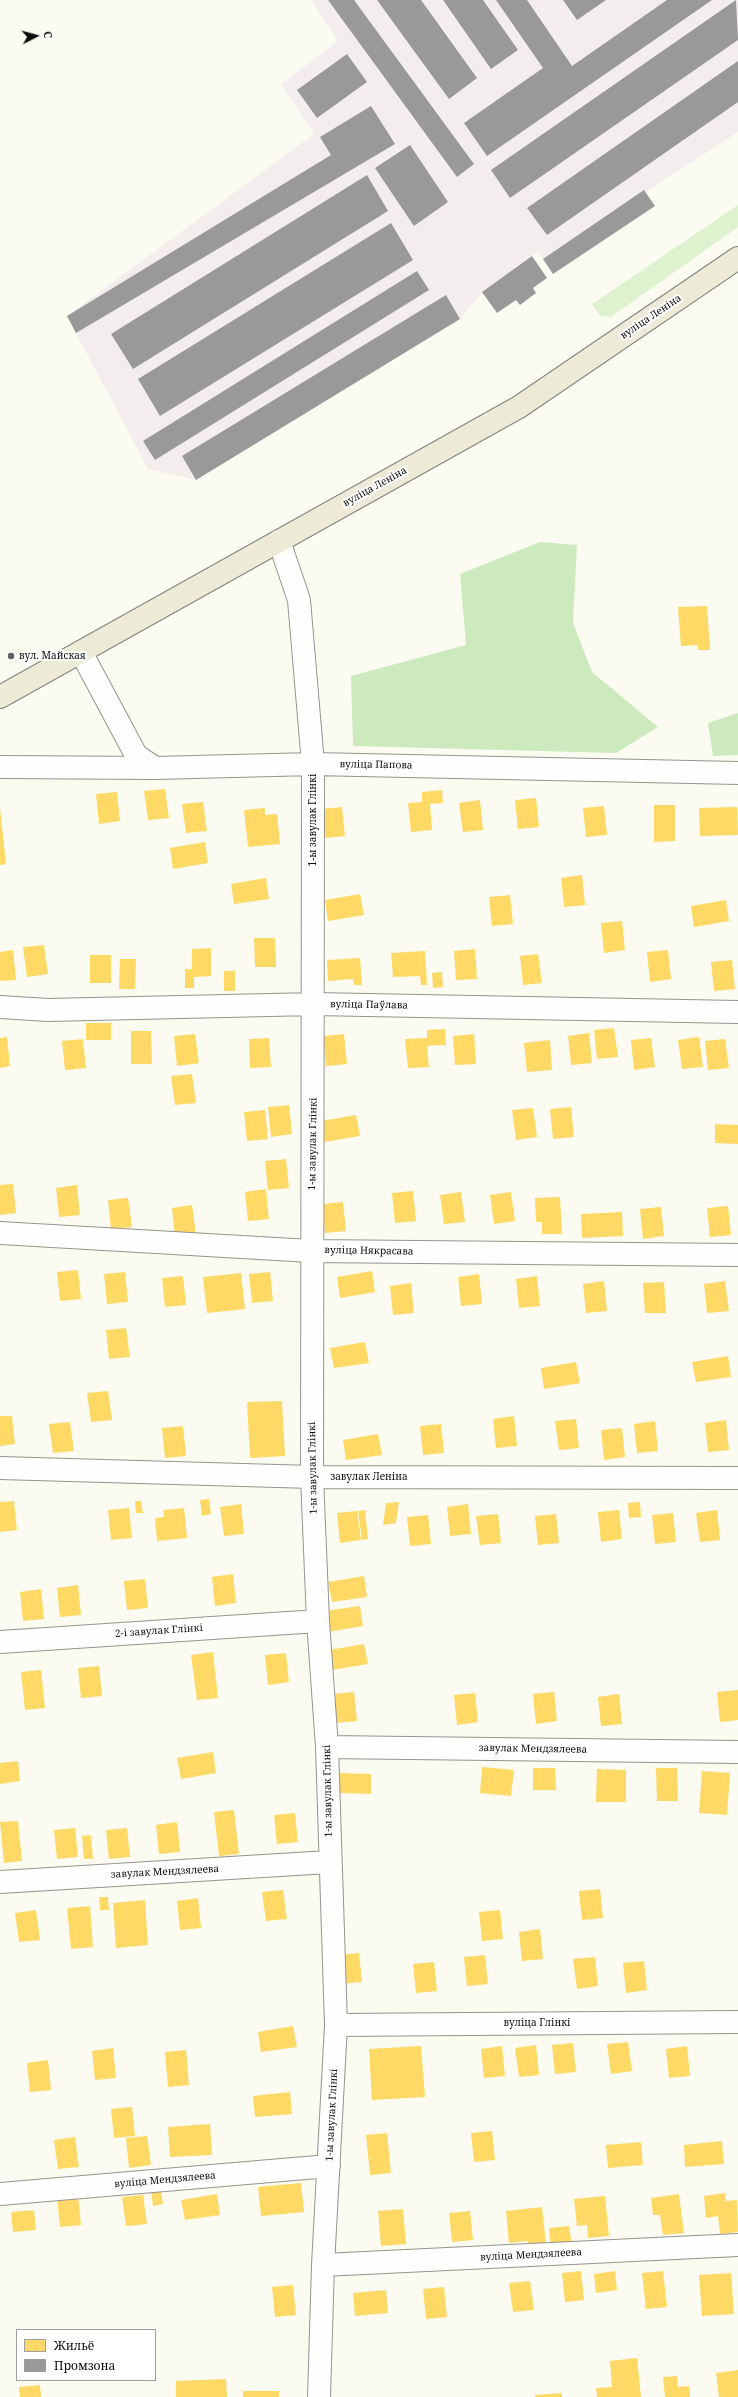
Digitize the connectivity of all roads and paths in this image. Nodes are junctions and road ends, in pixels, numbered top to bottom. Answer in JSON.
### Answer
{"nodes":[{"id":1,"x":738,"y":258,"type":"edge"},
{"id":2,"x":279,"y":541,"type":"junction"},
{"id":3,"x":81,"y":652,"type":"junction"},
{"id":4,"x":0,"y":697,"type":"edge"},
{"id":5,"x":313,"y":764,"type":"junction"},
{"id":6,"x":0,"y":767,"type":"edge"},
{"id":7,"x":155,"y":768,"type":"junction"},
{"id":8,"x":738,"y":773,"type":"edge"},
{"id":9,"x":314,"y":1004,"type":"junction"},
{"id":10,"x":0,"y":1007,"type":"edge"},
{"id":11,"x":738,"y":1012,"type":"edge"},
{"id":12,"x":0,"y":1232,"type":"edge"},
{"id":13,"x":311,"y":1251,"type":"junction"},
{"id":14,"x":738,"y":1255,"type":"edge"},
{"id":15,"x":0,"y":1468,"type":"edge"},
{"id":16,"x":312,"y":1477,"type":"junction"},
{"id":17,"x":738,"y":1478,"type":"edge"},
{"id":18,"x":318,"y":1621,"type":"junction"},
{"id":19,"x":0,"y":1642,"type":"edge"},
{"id":20,"x":327,"y":1747,"type":"junction"},
{"id":21,"x":738,"y":1752,"type":"edge"},
{"id":22,"x":329,"y":1862,"type":"junction"},
{"id":23,"x":0,"y":1882,"type":"edge"},
{"id":24,"x":738,"y":2022,"type":"edge"},
{"id":25,"x":336,"y":2025,"type":"junction"},
{"id":26,"x":329,"y":2166,"type":"junction"},
{"id":27,"x":0,"y":2194,"type":"edge"},
{"id":28,"x":738,"y":2245,"type":"edge"},
{"id":29,"x":323,"y":2265,"type":"junction"},
{"id":30,"x":319,"y":2397,"type":"edge"}],
"edges":[{"from":1,"to":2,"type":"main road","name":"вуліца Леніна"},
{"from":2,"to":3,"type":"main road","name":"вуліца Леніна"},
{"from":2,"to":5,"type":"street","name":"1-ы завулак Глінкі"},
{"from":3,"to":4,"type":"main road","name":"вуліца Леніна"},
{"from":3,"to":7,"type":"street"},
{"from":5,"to":7,"type":"street","name":"вуліца Папова"},
{"from":5,"to":8,"type":"street","name":"вуліца Папова"},
{"from":5,"to":9,"type":"street","name":"1-ы завулак Глінкі"},
{"from":6,"to":7,"type":"street","name":"вуліца Папова"},
{"from":9,"to":10,"type":"street","name":"вуліца Паўлава"},
{"from":9,"to":11,"type":"street","name":"вуліца Паўлава"},
{"from":9,"to":13,"type":"street","name":"1-ы завулак Глінкі"},
{"from":12,"to":13,"type":"street","name":"вуліца Някрасава"},
{"from":13,"to":14,"type":"street","name":"вуліца Някрасава"},
{"from":13,"to":16,"type":"street","name":"1-ы завулак Глінкі"},
{"from":15,"to":16,"type":"street","name":"завулак Леніна"},
{"from":16,"to":17,"type":"street","name":"завулак Леніна"},
{"from":16,"to":18,"type":"street","name":"1-ы завулак Глінкі"},
{"from":18,"to":19,"type":"street","name":"2-і завулак Глінкі"},
{"from":18,"to":20,"type":"street","name":"1-ы завулак Глінкі"},
{"from":20,"to":21,"type":"street","name":"завулак Мендзялеева"},
{"from":20,"to":22,"type":"street","name":"1-ы завулак Глінкі"},
{"from":22,"to":23,"type":"street","name":"завулак Мендзялеева"},
{"from":22,"to":25,"type":"street","name":"1-ы завулак Глінкі"},
{"from":24,"to":25,"type":"street","name":"вуліца Глінкі"},
{"from":25,"to":26,"type":"street","name":"1-ы завулак Глінкі"},
{"from":26,"to":27,"type":"street","name":"вуліца Мендзялеева"},
{"from":26,"to":29,"type":"street","name":"1-ы завулак Глінкі"},
{"from":28,"to":29,"type":"street","name":"вуліца Мендзялеева"},
{"from":29,"to":30,"type":"street","name":"1-ы завулак Глінкі"}]}
